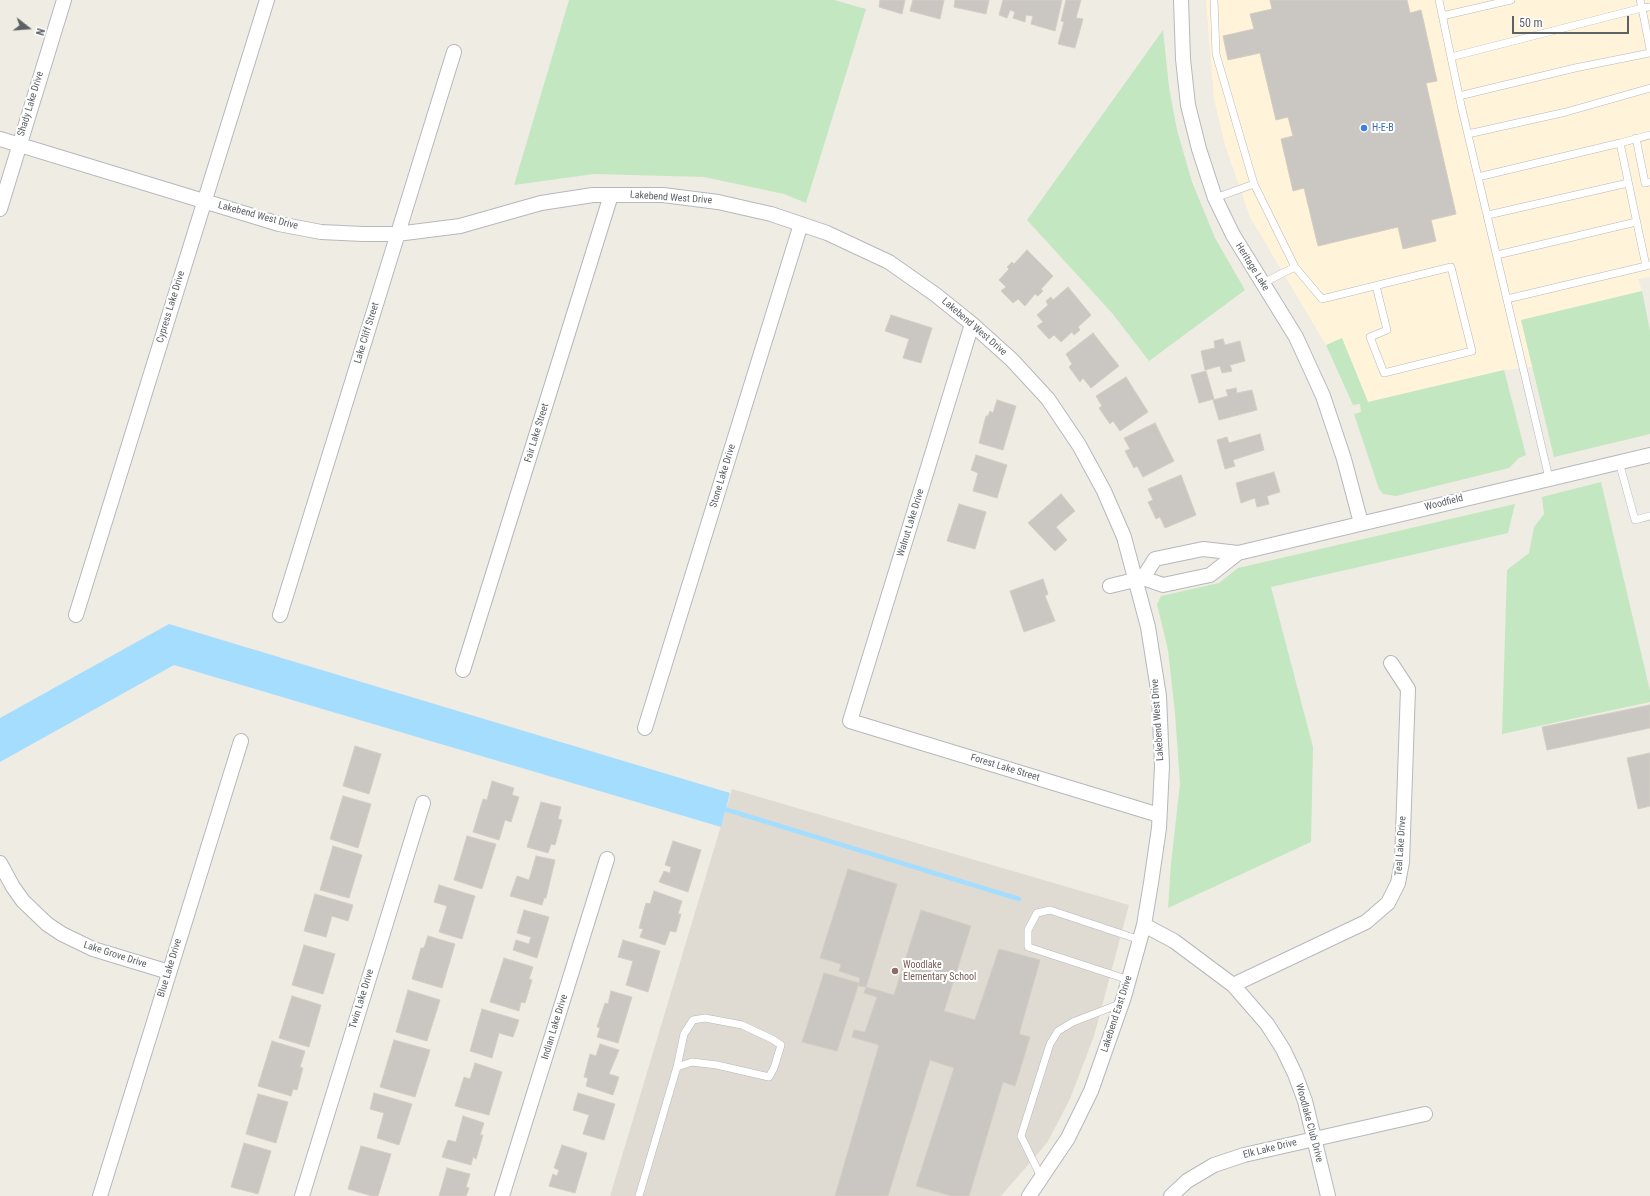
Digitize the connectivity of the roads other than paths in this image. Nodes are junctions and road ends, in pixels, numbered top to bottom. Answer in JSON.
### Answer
{"nodes":[{"id":1,"x":64,"y":0,"type":"edge"},
{"id":2,"x":267,"y":0,"type":"edge"},
{"id":3,"x":1181,"y":0,"type":"edge"},
{"id":4,"x":1214,"y":0,"type":"edge"},
{"id":5,"x":1439,"y":0,"type":"edge"},
{"id":6,"x":1511,"y":0,"type":"edge"},
{"id":7,"x":1640,"y":0,"type":"edge"},
{"id":8,"x":1650,"y":7,"type":"edge"},
{"id":9,"x":1642,"y":8,"type":"junction"},
{"id":10,"x":1442,"y":16,"type":"junction"},
{"id":11,"x":1650,"y":49,"type":"edge"},
{"id":12,"x":454,"y":52,"type":"dead end"},
{"id":13,"x":1650,"y":53,"type":"edge"},
{"id":14,"x":1451,"y":57,"type":"junction"},
{"id":15,"x":1650,"y":88,"type":"edge"},
{"id":16,"x":1459,"y":96,"type":"junction"},
{"id":17,"x":1468,"y":134,"type":"junction"},
{"id":18,"x":1650,"y":135,"type":"edge"},
{"id":19,"x":1636,"y":138,"type":"junction"},
{"id":20,"x":0,"y":139,"type":"edge"},
{"id":21,"x":1620,"y":143,"type":"junction"},
{"id":22,"x":19,"y":145,"type":"junction"},
{"id":23,"x":1478,"y":176,"type":"junction"},
{"id":24,"x":1650,"y":182,"type":"edge"},
{"id":25,"x":1628,"y":183,"type":"junction"},
{"id":26,"x":1254,"y":184,"type":"junction"},
{"id":27,"x":611,"y":195,"type":"junction"},
{"id":28,"x":1215,"y":198,"type":"junction"},
{"id":29,"x":204,"y":201,"type":"junction"},
{"id":30,"x":0,"y":209,"type":"edge"},
{"id":31,"x":1488,"y":216,"type":"junction"},
{"id":32,"x":1636,"y":222,"type":"junction"},
{"id":33,"x":801,"y":224,"type":"junction"},
{"id":34,"x":397,"y":234,"type":"junction"},
{"id":35,"x":1497,"y":255,"type":"junction"},
{"id":36,"x":1648,"y":266,"type":"edge"},
{"id":37,"x":1295,"y":267,"type":"junction"},
{"id":38,"x":1263,"y":283,"type":"junction"},
{"id":39,"x":1376,"y":286,"type":"junction"},
{"id":40,"x":1507,"y":299,"type":"junction"},
{"id":41,"x":972,"y":324,"type":"junction"},
{"id":42,"x":1650,"y":454,"type":"edge"},
{"id":43,"x":1620,"y":462,"type":"junction"},
{"id":44,"x":1549,"y":478,"type":"junction"},
{"id":45,"x":1650,"y":516,"type":"edge"},
{"id":46,"x":1361,"y":523,"type":"junction"},
{"id":47,"x":1238,"y":553,"type":"junction"},
{"id":48,"x":1140,"y":578,"type":"junction"},
{"id":49,"x":1110,"y":586,"type":"dead end"},
{"id":50,"x":76,"y":615,"type":"dead end"},
{"id":51,"x":280,"y":615,"type":"dead end"},
{"id":52,"x":1391,"y":663,"type":"dead end"},
{"id":53,"x":463,"y":670,"type":"dead end"},
{"id":54,"x":850,"y":721,"type":"joint"},
{"id":55,"x":645,"y":728,"type":"dead end"},
{"id":56,"x":241,"y":741,"type":"dead end"},
{"id":57,"x":423,"y":803,"type":"dead end"},
{"id":58,"x":1159,"y":815,"type":"junction"},
{"id":59,"x":607,"y":859,"type":"dead end"},
{"id":60,"x":0,"y":863,"type":"edge"},
{"id":61,"x":1144,"y":925,"type":"junction"},
{"id":62,"x":1140,"y":940,"type":"junction"},
{"id":63,"x":169,"y":972,"type":"junction"},
{"id":64,"x":1129,"y":980,"type":"junction"},
{"id":65,"x":1233,"y":984,"type":"junction"},
{"id":66,"x":1122,"y":1003,"type":"junction"},
{"id":67,"x":677,"y":1067,"type":"junction"},
{"id":68,"x":1425,"y":1114,"type":"dead end"},
{"id":69,"x":1314,"y":1138,"type":"junction"},
{"id":70,"x":1042,"y":1179,"type":"junction"},
{"id":71,"x":100,"y":1196,"type":"edge"},
{"id":72,"x":302,"y":1196,"type":"edge"},
{"id":73,"x":502,"y":1196,"type":"edge"},
{"id":74,"x":639,"y":1196,"type":"edge"},
{"id":75,"x":1029,"y":1196,"type":"edge"},
{"id":76,"x":1171,"y":1196,"type":"edge"},
{"id":77,"x":1328,"y":1196,"type":"edge"}],
"edges":[{"from":1,"to":22,"type":"street","name":"Shady Lake Drive"},
{"from":2,"to":29,"type":"street","name":"Cypress Lake Drive"},
{"from":3,"to":28,"type":"street","name":"Heritage Lake"},
{"from":4,"to":26,"type":"lane"},
{"from":5,"to":10,"type":"lane"},
{"from":6,"to":10,"type":"lane"},
{"from":7,"to":9,"type":"lane"},
{"from":8,"to":9,"type":"lane"},
{"from":9,"to":11,"type":"lane"},
{"from":9,"to":14,"type":"lane"},
{"from":10,"to":14,"type":"lane"},
{"from":12,"to":34,"type":"street","name":"Lake Cliff Street"},
{"from":13,"to":16,"type":"lane"},
{"from":14,"to":16,"type":"lane"},
{"from":15,"to":17,"type":"lane"},
{"from":16,"to":17,"type":"lane"},
{"from":17,"to":23,"type":"lane"},
{"from":18,"to":19,"type":"lane"},
{"from":19,"to":21,"type":"lane"},
{"from":19,"to":24,"type":"lane"},
{"from":20,"to":22,"type":"street","name":"Lakebend West Drive"},
{"from":21,"to":23,"type":"lane"},
{"from":21,"to":25,"type":"lane"},
{"from":22,"to":29,"type":"street","name":"Lakebend West Drive"},
{"from":22,"to":30,"type":"street","name":"Shady Lake Drive"},
{"from":23,"to":31,"type":"lane"},
{"from":25,"to":31,"type":"lane"},
{"from":25,"to":32,"type":"lane"},
{"from":26,"to":28,"type":"lane"},
{"from":26,"to":37,"type":"lane"},
{"from":27,"to":33,"type":"street","name":"Lakebend West Drive"},
{"from":27,"to":34,"type":"street","name":"Lakebend West Drive"},
{"from":27,"to":53,"type":"street","name":"Fair Lake Street"},
{"from":28,"to":38,"type":"street","name":"Heritage Lake"},
{"from":29,"to":34,"type":"street","name":"Lakebend West Drive"},
{"from":29,"to":50,"type":"street","name":"Cypress Lake Drive"},
{"from":31,"to":35,"type":"lane"},
{"from":32,"to":35,"type":"lane"},
{"from":32,"to":36,"type":"lane"},
{"from":33,"to":41,"type":"street","name":"Lakebend West Drive"},
{"from":33,"to":55,"type":"street","name":"Stone Lake Drive"},
{"from":34,"to":51,"type":"street","name":"Lake Cliff Street"},
{"from":35,"to":40,"type":"lane"},
{"from":36,"to":40,"type":"lane"},
{"from":37,"to":38,"type":"lane"},
{"from":37,"to":39,"type":"lane"},
{"from":38,"to":46,"type":"street","name":"Heritage Lake"},
{"from":39,"to":39,"type":"lane"},
{"from":40,"to":44,"type":"lane"},
{"from":41,"to":48,"type":"street","name":"Lakebend West Drive"},
{"from":41,"to":54,"type":"street","name":"Walnut Lake Drive"},
{"from":42,"to":43,"type":"street","name":"Woodfield"},
{"from":43,"to":44,"type":"street","name":"Woodfield"},
{"from":43,"to":45,"type":"lane"},
{"from":44,"to":46,"type":"street","name":"Woodfield"},
{"from":46,"to":47,"type":"street","name":"Woodfield"},
{"from":47,"to":48,"type":"street","name":"Woodfield"},
{"from":47,"to":48,"type":"street","name":"Woodfield"},
{"from":48,"to":49,"type":"street"},
{"from":48,"to":58,"type":"street","name":"Lakebend West Drive"},
{"from":52,"to":65,"type":"street","name":"Teal Lake Drive"},
{"from":54,"to":58,"type":"street","name":"Forest Lake Street"},
{"from":56,"to":63,"type":"street","name":"Blue Lake Drive"},
{"from":57,"to":72,"type":"street","name":"Twin Lake Drive"},
{"from":58,"to":61,"type":"street","name":"Lakebend East Drive"},
{"from":59,"to":73,"type":"street","name":"Indian Lake Drive"},
{"from":60,"to":63,"type":"street","name":"Lake Grove Drive"},
{"from":61,"to":62,"type":"street","name":"Lakebend East Drive"},
{"from":61,"to":65,"type":"street","name":"Woodlake Club Drive"},
{"from":62,"to":64,"type":"street","name":"Lakebend East Drive"},
{"from":62,"to":64,"type":"lane"},
{"from":63,"to":71,"type":"street","name":"Blue Lake Drive"},
{"from":64,"to":66,"type":"street","name":"Lakebend East Drive"},
{"from":65,"to":69,"type":"street","name":"Woodlake Club Drive"},
{"from":66,"to":70,"type":"street","name":"Lakebend East Drive"},
{"from":66,"to":70,"type":"lane"},
{"from":67,"to":67,"type":"lane"},
{"from":67,"to":74,"type":"lane"},
{"from":68,"to":69,"type":"street","name":"Elk Lake Drive"},
{"from":69,"to":76,"type":"street","name":"Elk Lake Drive"},
{"from":69,"to":77,"type":"street","name":"Woodlake Club Drive"},
{"from":70,"to":75,"type":"street","name":"Lakebend East Drive"}]}
